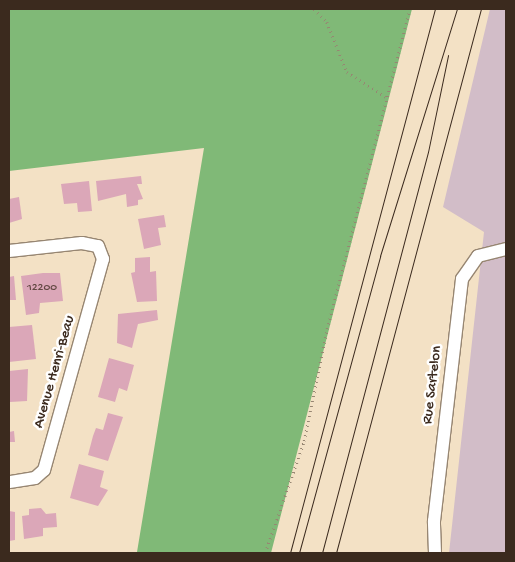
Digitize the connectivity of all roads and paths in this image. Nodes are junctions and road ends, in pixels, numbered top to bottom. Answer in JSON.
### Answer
{"nodes":[{"id":1,"x":314,"y":9,"type":"edge"},
{"id":2,"x":410,"y":9,"type":"edge"},
{"id":3,"x":386,"y":97,"type":"junction"},
{"id":4,"x":506,"y":249,"type":"edge"},
{"id":5,"x":9,"y":250,"type":"edge"},
{"id":6,"x":9,"y":482,"type":"edge"},
{"id":7,"x":265,"y":553,"type":"edge"},
{"id":8,"x":435,"y":553,"type":"edge"}],
"edges":[{"from":1,"to":3,"type":"path"},
{"from":2,"to":3,"type":"path"},
{"from":3,"to":7,"type":"path"},
{"from":4,"to":8,"type":"street","name":"Rue Sartelon"},
{"from":5,"to":6,"type":"street","name":"Avenue Henri-Beau"}]}
